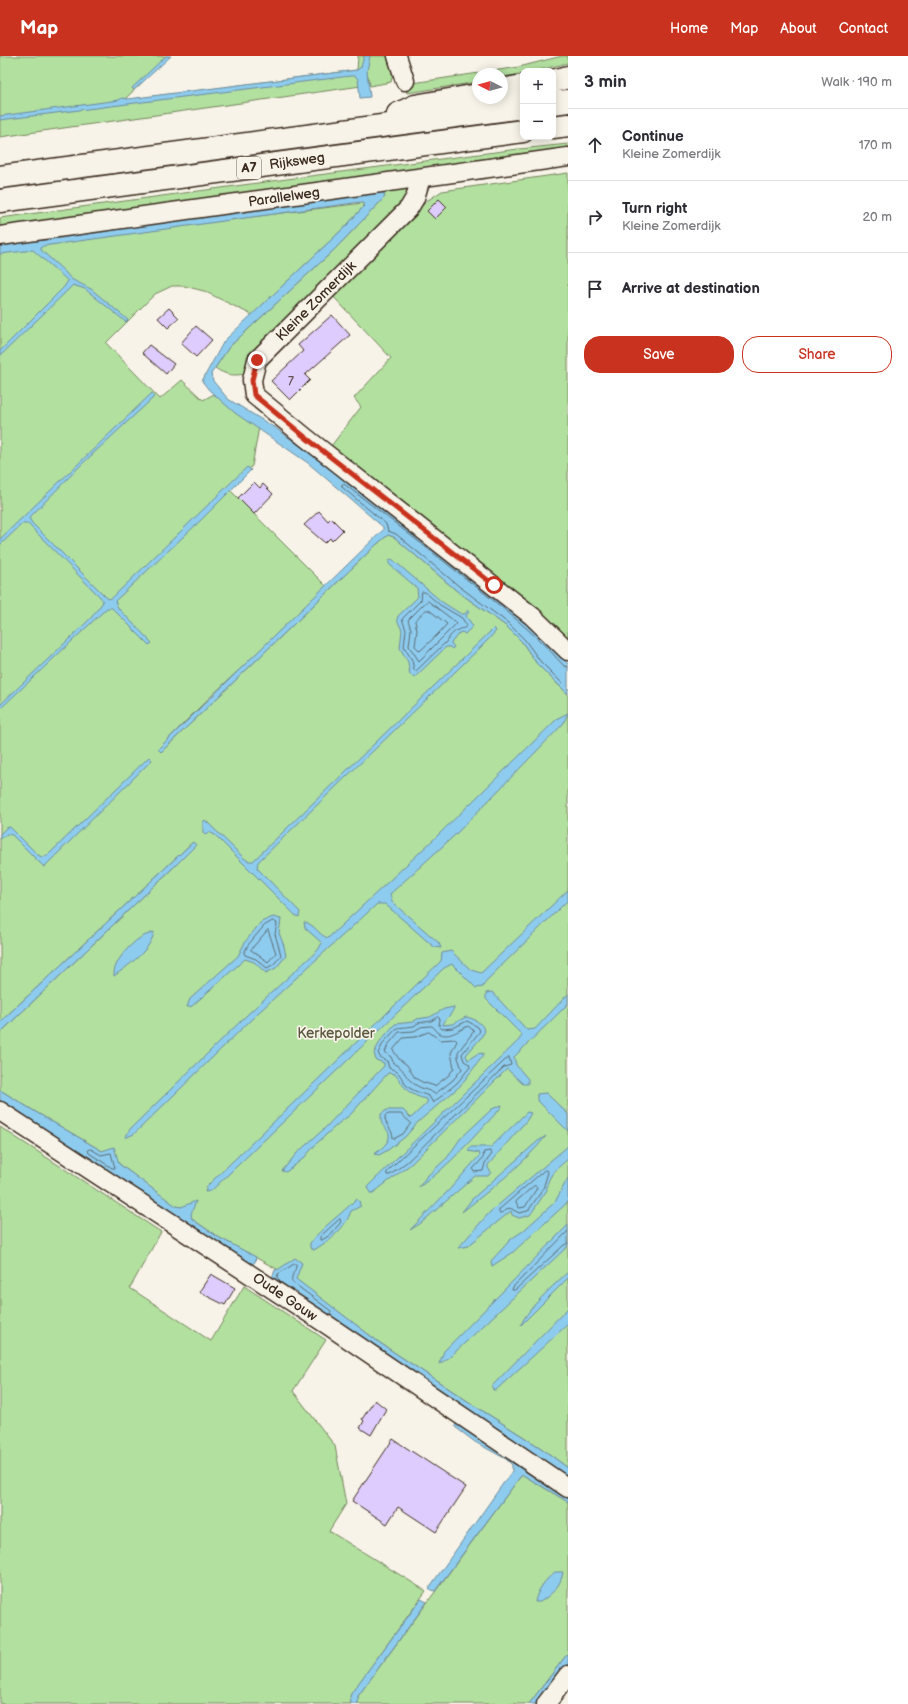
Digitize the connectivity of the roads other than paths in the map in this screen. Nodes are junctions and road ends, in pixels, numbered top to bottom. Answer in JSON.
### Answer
{"nodes":[{"id":1,"x":397,"y":56,"type":"edge"},
{"id":2,"x":568,"y":77,"type":"edge"},
{"id":3,"x":556,"y":80,"type":"edge"},
{"id":4,"x":405,"y":81,"type":"dead end"},
{"id":5,"x":520,"y":87,"type":"edge"},
{"id":6,"x":508,"y":89,"type":"edge"},
{"id":7,"x":472,"y":96,"type":"edge"},
{"id":8,"x":568,"y":101,"type":"edge"},
{"id":9,"x":556,"y":103,"type":"edge"},
{"id":10,"x":520,"y":107,"type":"edge"},
{"id":11,"x":568,"y":125,"type":"edge"},
{"id":12,"x":556,"y":127,"type":"edge"},
{"id":13,"x":365,"y":128,"type":"junction"},
{"id":14,"x":520,"y":131,"type":"edge"},
{"id":15,"x":568,"y":158,"type":"edge"},
{"id":16,"x":0,"y":177,"type":"edge"},
{"id":17,"x":421,"y":178,"type":"junction"},
{"id":18,"x":0,"y":201,"type":"edge"},
{"id":19,"x":0,"y":236,"type":"edge"},
{"id":20,"x":568,"y":651,"type":"edge"},
{"id":21,"x":0,"y":1111,"type":"edge"},
{"id":22,"x":568,"y":1488,"type":"edge"},
{"id":23,"x":568,"y":1676,"type":"edge"},
{"id":24,"x":546,"y":1704,"type":"edge"}],
"edges":[{"from":1,"to":4,"type":"street"},
{"from":2,"to":3,"type":"highway"},
{"from":5,"to":6,"type":"highway"},
{"from":7,"to":13,"type":"highway","number":"A7"},
{"from":8,"to":9,"type":"highway"},
{"from":10,"to":13,"type":"highway","name":"Rijksweg","number":"A7"},
{"from":11,"to":12,"type":"highway"},
{"from":13,"to":16,"type":"highway","name":"Rijksweg","number":"A7"},
{"from":14,"to":18,"type":"highway","name":"Rijksweg","number":"A7"},
{"from":15,"to":17,"type":"street","name":"Parallelweg"},
{"from":17,"to":19,"type":"street","name":"Parallelweg"},
{"from":17,"to":20,"type":"street","name":"Kleine Zomerdijk"},
{"from":21,"to":22,"type":"street","name":"Oude Gouw"},
{"from":23,"to":24,"type":"street"}]}
